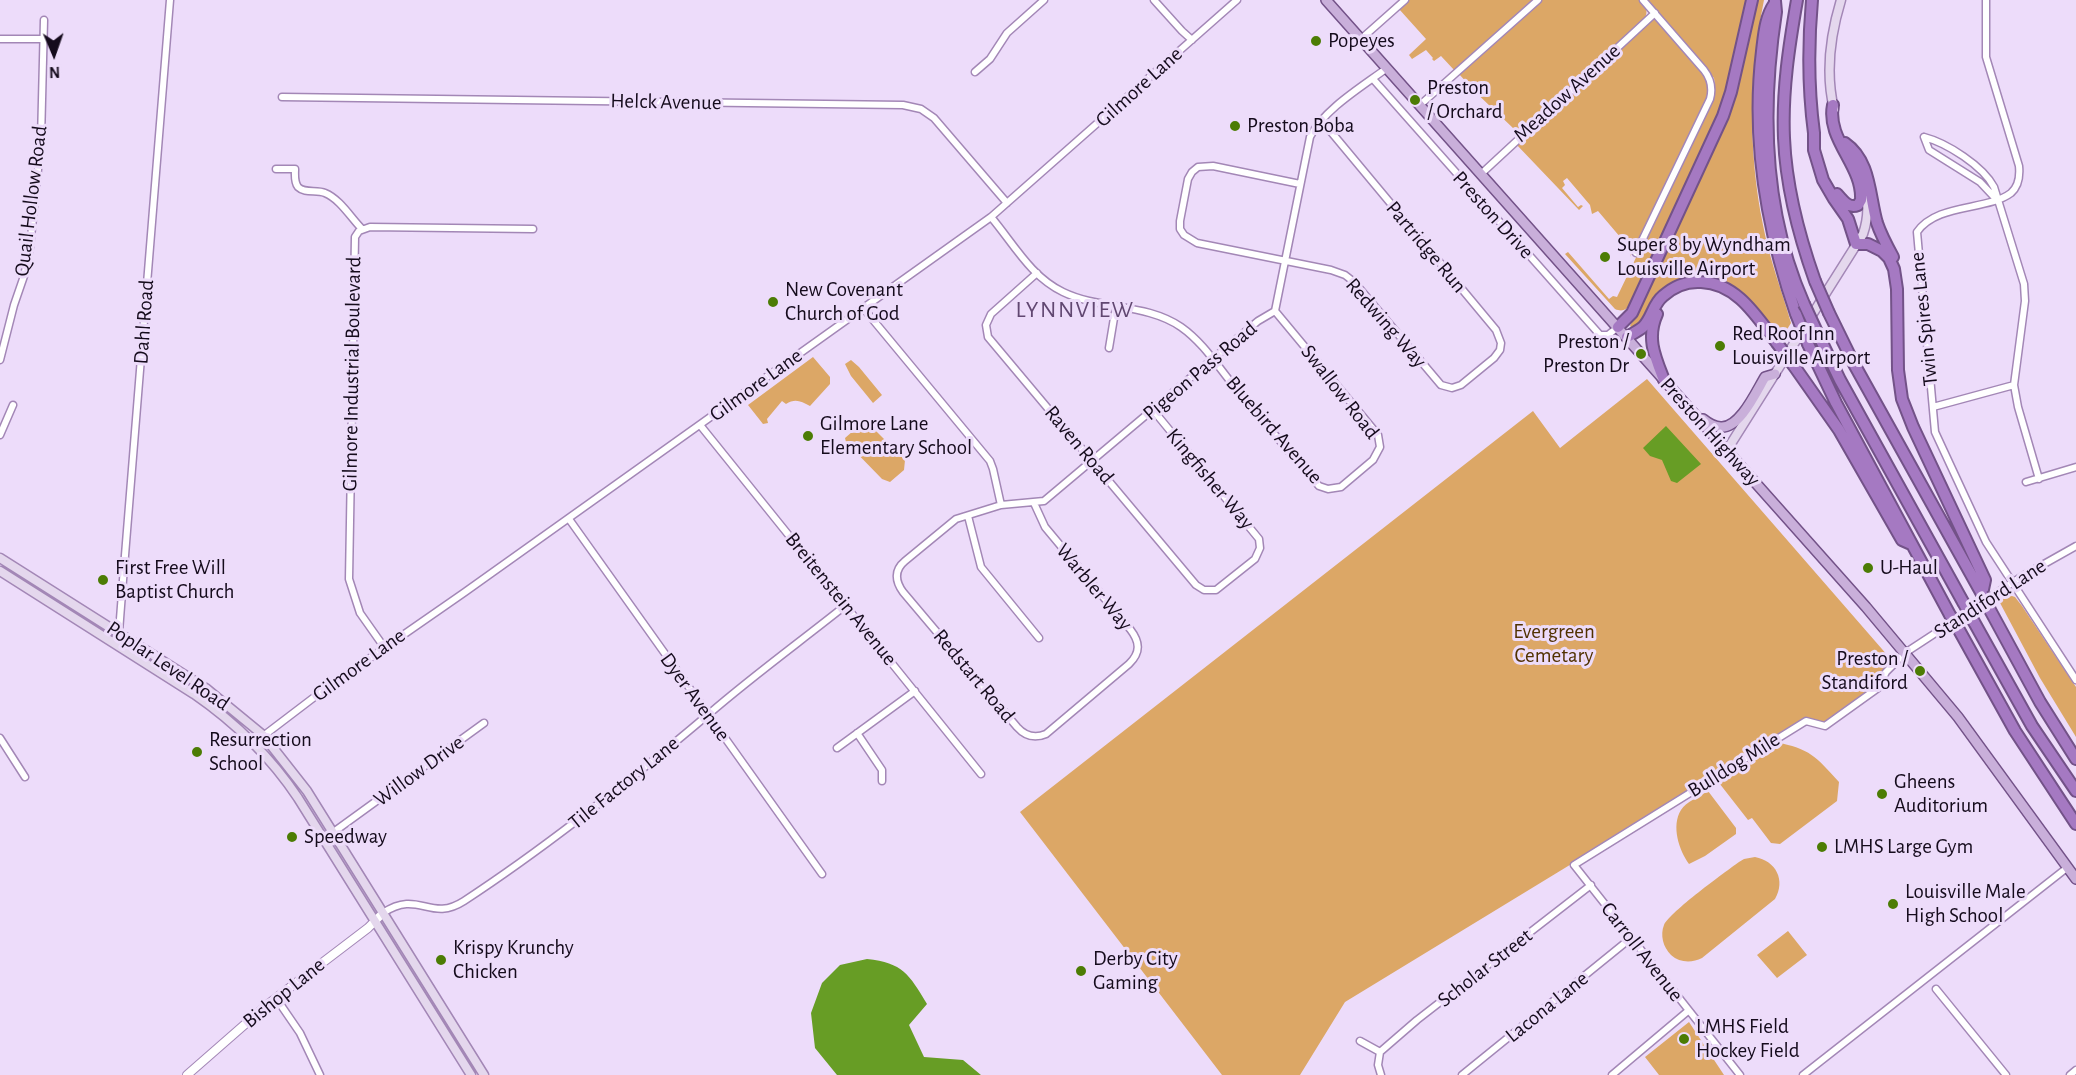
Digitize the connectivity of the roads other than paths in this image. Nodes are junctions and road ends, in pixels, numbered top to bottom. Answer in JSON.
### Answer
{"nodes":[{"id":1,"x":170,"y":0,"type":"edge"},
{"id":2,"x":1044,"y":0,"type":"edge"},
{"id":3,"x":1154,"y":0,"type":"edge"},
{"id":4,"x":1237,"y":0,"type":"edge"},
{"id":5,"x":1326,"y":0,"type":"edge"},
{"id":6,"x":1405,"y":0,"type":"edge"},
{"id":7,"x":1538,"y":0,"type":"edge"},
{"id":8,"x":1643,"y":0,"type":"edge"},
{"id":9,"x":1752,"y":0,"type":"edge"},
{"id":10,"x":1797,"y":0,"type":"edge"},
{"id":11,"x":1812,"y":0,"type":"edge"},
{"id":12,"x":1841,"y":0,"type":"edge"},
{"id":13,"x":1986,"y":0,"type":"edge"},
{"id":14,"x":1775,"y":2,"type":"edge"},
{"id":15,"x":1655,"y":13,"type":"junction"},
{"id":16,"x":44,"y":20,"type":"dead end"},
{"id":17,"x":0,"y":39,"type":"edge"},
{"id":18,"x":42,"y":39,"type":"junction"},
{"id":19,"x":1361,"y":39,"type":"junction"},
{"id":20,"x":1192,"y":40,"type":"junction"},
{"id":21,"x":1387,"y":68,"type":"junction"},
{"id":22,"x":975,"y":72,"type":"dead end"},
{"id":23,"x":1372,"y":79,"type":"junction"},
{"id":24,"x":282,"y":97,"type":"dead end"},
{"id":25,"x":1420,"y":105,"type":"junction"},
{"id":26,"x":1833,"y":105,"type":"junction"},
{"id":27,"x":1322,"y":122,"type":"junction"},
{"id":28,"x":1814,"y":133,"type":"junction"},
{"id":29,"x":1845,"y":143,"type":"junction"},
{"id":30,"x":276,"y":169,"type":"dead end"},
{"id":31,"x":1481,"y":174,"type":"junction"},
{"id":32,"x":1300,"y":184,"type":"junction"},
{"id":33,"x":1997,"y":199,"type":"junction"},
{"id":34,"x":1008,"y":203,"type":"junction"},
{"id":35,"x":991,"y":217,"type":"junction"},
{"id":36,"x":362,"y":229,"type":"junction"},
{"id":37,"x":533,"y":229,"type":"dead end"},
{"id":38,"x":1856,"y":244,"type":"junction"},
{"id":39,"x":1636,"y":253,"type":"dead end"},
{"id":40,"x":1285,"y":261,"type":"junction"},
{"id":41,"x":1036,"y":273,"type":"junction"},
{"id":42,"x":1701,"y":282,"type":"junction"},
{"id":43,"x":1116,"y":306,"type":"junction"},
{"id":44,"x":864,"y":309,"type":"junction"},
{"id":45,"x":1275,"y":311,"type":"junction"},
{"id":46,"x":1618,"y":327,"type":"junction"},
{"id":47,"x":1627,"y":337,"type":"junction"},
{"id":48,"x":1897,"y":339,"type":"junction"},
{"id":49,"x":1109,"y":348,"type":"dead end"},
{"id":50,"x":1212,"y":359,"type":"junction"},
{"id":51,"x":0,"y":360,"type":"edge"},
{"id":52,"x":1477,"y":373,"type":"joint"},
{"id":53,"x":1774,"y":374,"type":"junction"},
{"id":54,"x":1664,"y":380,"type":"junction"},
{"id":55,"x":2014,"y":385,"type":"junction"},
{"id":56,"x":13,"y":405,"type":"dead end"},
{"id":57,"x":1933,"y":407,"type":"junction"},
{"id":58,"x":1153,"y":410,"type":"junction"},
{"id":59,"x":1695,"y":415,"type":"junction"},
{"id":60,"x":700,"y":425,"type":"junction"},
{"id":61,"x":0,"y":435,"type":"edge"},
{"id":62,"x":1727,"y":450,"type":"junction"},
{"id":63,"x":1092,"y":461,"type":"junction"},
{"id":64,"x":2076,"y":467,"type":"edge"},
{"id":65,"x":1358,"y":473,"type":"joint"},
{"id":66,"x":2039,"y":479,"type":"junction"},
{"id":67,"x":2026,"y":482,"type":"dead end"},
{"id":68,"x":1034,"y":504,"type":"junction"},
{"id":69,"x":1001,"y":505,"type":"junction"},
{"id":70,"x":968,"y":516,"type":"junction"},
{"id":71,"x":569,"y":519,"type":"junction"},
{"id":72,"x":1911,"y":544,"type":"junction"},
{"id":73,"x":2076,"y":546,"type":"edge"},
{"id":74,"x":0,"y":558,"type":"edge"},
{"id":75,"x":0,"y":571,"type":"edge"},
{"id":76,"x":1234,"y":577,"type":"joint"},
{"id":77,"x":2012,"y":584,"type":"junction"},
{"id":78,"x":1982,"y":594,"type":"junction"},
{"id":79,"x":846,"y":605,"type":"junction"},
{"id":80,"x":119,"y":632,"type":"junction"},
{"id":81,"x":1040,"y":638,"type":"dead end"},
{"id":82,"x":113,"y":643,"type":"junction"},
{"id":83,"x":384,"y":647,"type":"junction"},
{"id":84,"x":1905,"y":653,"type":"junction"},
{"id":85,"x":1123,"y":669,"type":"joint"},
{"id":86,"x":2076,"y":681,"type":"edge"},
{"id":87,"x":915,"y":691,"type":"junction"},
{"id":88,"x":708,"y":715,"type":"junction"},
{"id":89,"x":484,"y":723,"type":"dead end"},
{"id":90,"x":857,"y":733,"type":"junction"},
{"id":91,"x":263,"y":735,"type":"junction"},
{"id":92,"x":0,"y":738,"type":"edge"},
{"id":93,"x":254,"y":743,"type":"junction"},
{"id":94,"x":837,"y":748,"type":"dead end"},
{"id":95,"x":2076,"y":759,"type":"edge"},
{"id":96,"x":981,"y":774,"type":"dead end"},
{"id":97,"x":25,"y":777,"type":"dead end"},
{"id":98,"x":882,"y":781,"type":"dead end"},
{"id":99,"x":2076,"y":791,"type":"edge"},
{"id":100,"x":2076,"y":824,"type":"edge"},
{"id":101,"x":333,"y":833,"type":"junction"},
{"id":102,"x":324,"y":839,"type":"junction"},
{"id":103,"x":2068,"y":867,"type":"junction"},
{"id":104,"x":822,"y":874,"type":"dead end"},
{"id":105,"x":2076,"y":879,"type":"edge"},
{"id":106,"x":1591,"y":885,"type":"junction"},
{"id":107,"x":383,"y":914,"type":"junction"},
{"id":108,"x":375,"y":921,"type":"junction"},
{"id":109,"x":1631,"y":938,"type":"junction"},
{"id":110,"x":1936,"y":989,"type":"dead end"},
{"id":111,"x":276,"y":998,"type":"junction"},
{"id":112,"x":1688,"y":1011,"type":"junction"},
{"id":113,"x":1360,"y":1041,"type":"dead end"},
{"id":114,"x":1380,"y":1052,"type":"junction"},
{"id":115,"x":2076,"y":1070,"type":"edge"},
{"id":116,"x":187,"y":1075,"type":"edge"},
{"id":117,"x":320,"y":1075,"type":"edge"},
{"id":118,"x":471,"y":1075,"type":"edge"},
{"id":119,"x":484,"y":1075,"type":"edge"},
{"id":120,"x":1382,"y":1075,"type":"edge"},
{"id":121,"x":1462,"y":1075,"type":"edge"},
{"id":122,"x":1612,"y":1075,"type":"edge"},
{"id":123,"x":1740,"y":1075,"type":"edge"},
{"id":124,"x":1803,"y":1075,"type":"edge"},
{"id":125,"x":2006,"y":1075,"type":"edge"},
{"id":126,"x":2070,"y":1075,"type":"edge"}],
"edges":[{"from":1,"to":80,"type":"street","name":"Dahl Road"},
{"from":2,"to":22,"type":"street"},
{"from":3,"to":20,"type":"street"},
{"from":4,"to":20,"type":"street","name":"Gilmore Lane"},
{"from":5,"to":19,"type":"main road","name":"Preston Highway"},
{"from":6,"to":19,"type":"street"},
{"from":7,"to":25,"type":"street"},
{"from":8,"to":15,"type":"street"},
{"from":9,"to":46,"type":"highway"},
{"from":10,"to":78,"type":"highway","bridge":true},
{"from":11,"to":28,"type":"highway"},
{"from":12,"to":26,"type":"main road"},
{"from":13,"to":33,"type":"street","name":"Twin Spires Lane"},
{"from":14,"to":72,"type":"highway","bridge":true},
{"from":14,"to":99,"type":"highway","bridge":true},
{"from":15,"to":31,"type":"street","name":"Meadow Avenue"},
{"from":15,"to":39,"type":"street"},
{"from":16,"to":18,"type":"street","name":"Quail Hollow Road"},
{"from":17,"to":18,"type":"street"},
{"from":18,"to":51,"type":"street","name":"Quail Hollow Road"},
{"from":19,"to":21,"type":"main road","name":"Preston Highway"},
{"from":20,"to":34,"type":"street","name":"Gilmore Lane"},
{"from":21,"to":23,"type":"street","name":"Pigeon Pass Road"},
{"from":21,"to":25,"type":"main road","name":"Preston Highway"},
{"from":23,"to":27,"type":"street","name":"Pigeon Pass Road"},
{"from":23,"to":46,"type":"street","name":"Preston Drive"},
{"from":24,"to":34,"type":"street","name":"Helck Avenue"},
{"from":25,"to":31,"type":"main road","name":"Preston Highway"},
{"from":26,"to":28,"type":"highway"},
{"from":26,"to":29,"type":"main road"},
{"from":27,"to":32,"type":"street","name":"Pigeon Pass Road"},
{"from":27,"to":52,"type":"street","name":"Partridge Run"},
{"from":28,"to":38,"type":"highway"},
{"from":29,"to":38,"type":"main road"},
{"from":29,"to":48,"type":"highway"},
{"from":30,"to":36,"type":"street"},
{"from":31,"to":46,"type":"main road","name":"Preston Highway"},
{"from":32,"to":40,"type":"street","name":"Pigeon Pass Road"},
{"from":32,"to":40,"type":"street","name":"Redwing Way"},
{"from":33,"to":33,"type":"street"},
{"from":33,"to":55,"type":"street"},
{"from":33,"to":57,"type":"street","name":"Twin Spires Lane"},
{"from":34,"to":35,"type":"street","name":"Gilmore Lane"},
{"from":35,"to":41,"type":"street","name":"Bluebird Avenue"},
{"from":35,"to":44,"type":"street","name":"Gilmore Lane"},
{"from":36,"to":37,"type":"street","name":"Gilmore Industrial Boulevard"},
{"from":36,"to":83,"type":"street","name":"Gilmore Industrial Boulevard"},
{"from":38,"to":48,"type":"highway"},
{"from":38,"to":53,"type":"main road"},
{"from":40,"to":45,"type":"street","name":"Pigeon Pass Road"},
{"from":40,"to":52,"type":"street","name":"Redwing Way"},
{"from":41,"to":43,"type":"street","name":"Bluebird Avenue"},
{"from":41,"to":63,"type":"street","name":"Raven Road"},
{"from":42,"to":47,"type":"highway"},
{"from":42,"to":54,"type":"highway"},
{"from":42,"to":72,"type":"highway","bridge":true},
{"from":43,"to":49,"type":"street"},
{"from":43,"to":50,"type":"street","name":"Bluebird Avenue"},
{"from":44,"to":60,"type":"street","name":"Gilmore Lane"},
{"from":44,"to":69,"type":"street"},
{"from":45,"to":50,"type":"street","name":"Pigeon Pass Road"},
{"from":45,"to":65,"type":"street","name":"Swallow Road"},
{"from":46,"to":47,"type":"main road","name":"Preston Highway"},
{"from":47,"to":54,"type":"main road","name":"Preston Highway"},
{"from":48,"to":78,"type":"highway"},
{"from":50,"to":58,"type":"street","name":"Pigeon Pass Road"},
{"from":50,"to":65,"type":"street","name":"Bluebird Avenue"},
{"from":53,"to":59,"type":"main road"},
{"from":53,"to":62,"type":"main road"},
{"from":54,"to":59,"type":"main road","name":"Preston Highway"},
{"from":55,"to":57,"type":"street"},
{"from":55,"to":66,"type":"street"},
{"from":56,"to":61,"type":"street"},
{"from":57,"to":77,"type":"street","name":"Twin Spires Lane"},
{"from":58,"to":63,"type":"street","name":"Pigeon Pass Road"},
{"from":58,"to":76,"type":"street","name":"Kingfisher Way"},
{"from":59,"to":62,"type":"main road","name":"Preston Highway"},
{"from":60,"to":71,"type":"street","name":"Gilmore Lane"},
{"from":60,"to":79,"type":"street","name":"Breitenstein Avenue"},
{"from":62,"to":84,"type":"main road","name":"Preston Highway"},
{"from":63,"to":68,"type":"street","name":"Pigeon Pass Road"},
{"from":63,"to":76,"type":"street","name":"Raven Road"},
{"from":64,"to":66,"type":"street"},
{"from":66,"to":67,"type":"street"},
{"from":68,"to":69,"type":"street"},
{"from":68,"to":85,"type":"street","name":"Warbler Way"},
{"from":69,"to":70,"type":"street"},
{"from":70,"to":81,"type":"street"},
{"from":70,"to":85,"type":"street","name":"Redstart Road"},
{"from":71,"to":83,"type":"street","name":"Gilmore Lane"},
{"from":71,"to":88,"type":"street","name":"Dyer Avenue"},
{"from":72,"to":100,"type":"highway","bridge":true},
{"from":73,"to":77,"type":"street","name":"Standiford Lane"},
{"from":74,"to":80,"type":"main road","name":"Poplar Level Road"},
{"from":75,"to":82,"type":"main road","name":"Poplar Level Road"},
{"from":77,"to":84,"type":"street","name":"Standiford Lane"},
{"from":77,"to":86,"type":"street","name":"Twin Spires Lane"},
{"from":78,"to":95,"type":"highway","bridge":true},
{"from":79,"to":87,"type":"street","name":"Breitenstein Avenue"},
{"from":79,"to":88,"type":"street","name":"Tile Factory Lane"},
{"from":80,"to":82,"type":"street","name":"Dahl Road"},
{"from":80,"to":91,"type":"main road","name":"Poplar Level Road"},
{"from":82,"to":93,"type":"main road","name":"Poplar Level Road"},
{"from":83,"to":91,"type":"street","name":"Gilmore Lane"},
{"from":84,"to":103,"type":"main road","name":"Preston Highway"},
{"from":84,"to":106,"type":"street","name":"Bulldog Mile"},
{"from":87,"to":90,"type":"street"},
{"from":87,"to":96,"type":"street","name":"Breitenstein Avenue"},
{"from":88,"to":104,"type":"street","name":"Dyer Avenue"},
{"from":88,"to":107,"type":"street","name":"Tile Factory Lane"},
{"from":89,"to":101,"type":"street","name":"Willow Drive"},
{"from":90,"to":94,"type":"street"},
{"from":90,"to":98,"type":"street"},
{"from":91,"to":93,"type":"street","name":"Gilmore Lane"},
{"from":91,"to":101,"type":"main road","name":"Poplar Level Road"},
{"from":92,"to":97,"type":"street"},
{"from":93,"to":102,"type":"main road","name":"Poplar Level Road"},
{"from":101,"to":102,"type":"street","name":"Willow Drive"},
{"from":101,"to":107,"type":"main road","name":"Poplar Level Road"},
{"from":102,"to":108,"type":"main road","name":"Poplar Level Road"},
{"from":103,"to":105,"type":"main road","name":"Preston Highway"},
{"from":103,"to":124,"type":"street"},
{"from":106,"to":109,"type":"street","name":"Carroll Avenue"},
{"from":106,"to":114,"type":"street","name":"Scholar Street"},
{"from":107,"to":108,"type":"street","name":"Bishop Lane"},
{"from":107,"to":119,"type":"main road","name":"Poplar Level Road"},
{"from":108,"to":111,"type":"street","name":"Bishop Lane"},
{"from":108,"to":118,"type":"main road","name":"Poplar Level Road"},
{"from":109,"to":112,"type":"street","name":"Carroll Avenue"},
{"from":109,"to":121,"type":"street","name":"Lacona Lane"},
{"from":110,"to":125,"type":"street"},
{"from":111,"to":116,"type":"street","name":"Bishop Lane"},
{"from":111,"to":117,"type":"street"},
{"from":112,"to":122,"type":"street"},
{"from":112,"to":123,"type":"street","name":"Carroll Avenue"},
{"from":113,"to":114,"type":"street"},
{"from":114,"to":120,"type":"street"},
{"from":115,"to":126,"type":"street"}]}
